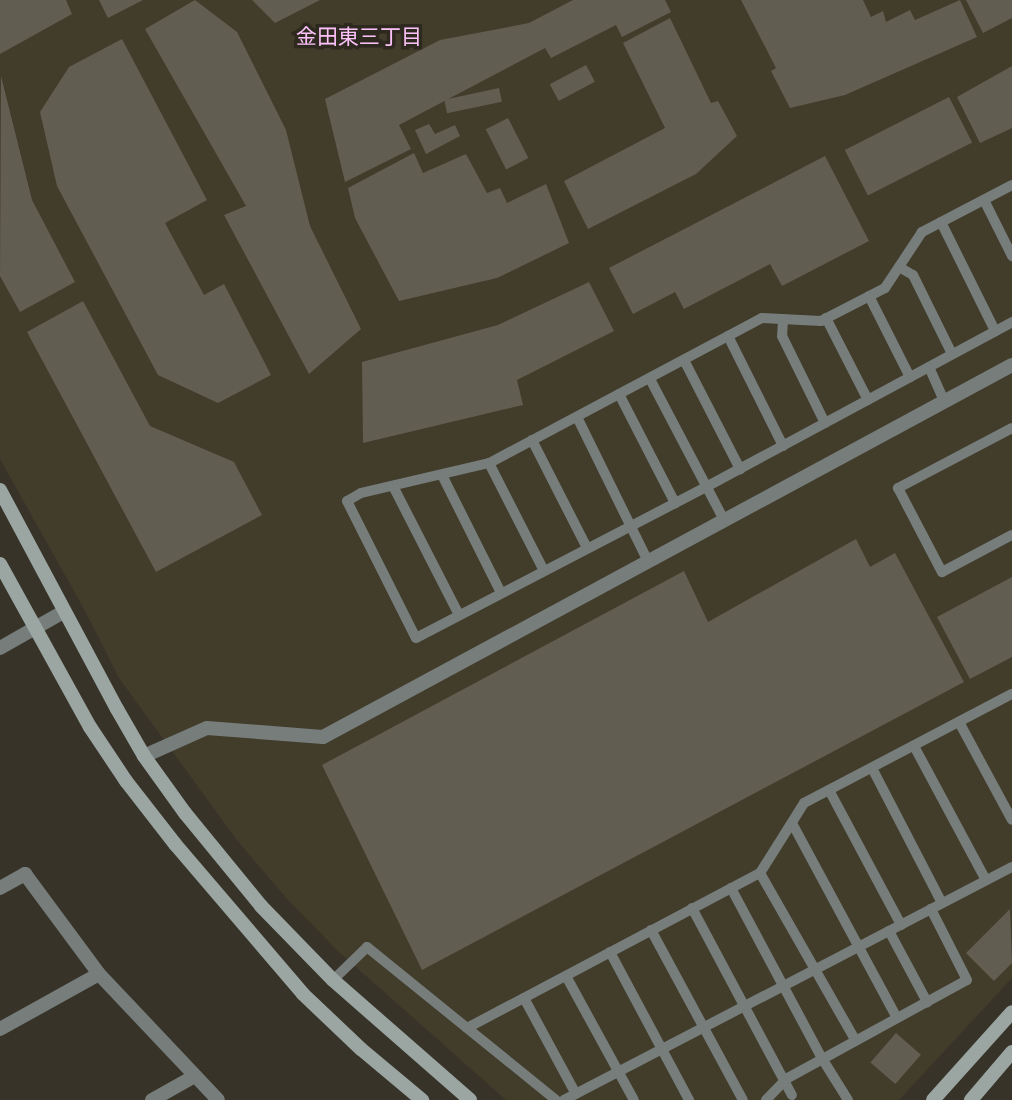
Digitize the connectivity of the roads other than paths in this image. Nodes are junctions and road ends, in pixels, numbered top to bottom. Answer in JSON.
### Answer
{"nodes":[{"id":1,"x":1012,"y":185,"type":"edge"},
{"id":2,"x":984,"y":200,"type":"junction"},
{"id":3,"x":941,"y":222,"type":"junction"},
{"id":4,"x":1012,"y":256,"type":"edge"},
{"id":5,"x":899,"y":267,"type":"junction"},
{"id":6,"x":869,"y":296,"type":"junction"},
{"id":7,"x":826,"y":318,"type":"junction"},
{"id":8,"x":783,"y":319,"type":"junction"},
{"id":9,"x":1012,"y":322,"type":"edge"},
{"id":10,"x":995,"y":331,"type":"junction"},
{"id":11,"x":728,"y":336,"type":"junction"},
{"id":12,"x":952,"y":354,"type":"junction"},
{"id":13,"x":684,"y":360,"type":"junction"},
{"id":14,"x":1012,"y":365,"type":"edge"},
{"id":15,"x":929,"y":367,"type":"junction"},
{"id":16,"x":910,"y":377,"type":"junction"},
{"id":17,"x":650,"y":379,"type":"junction"},
{"id":18,"x":620,"y":394,"type":"junction"},
{"id":19,"x":868,"y":400,"type":"junction"},
{"id":20,"x":944,"y":400,"type":"junction"},
{"id":21,"x":578,"y":417,"type":"junction"},
{"id":22,"x":825,"y":423,"type":"junction"},
{"id":23,"x":1012,"y":428,"type":"edge"},
{"id":24,"x":532,"y":440,"type":"junction"},
{"id":25,"x":783,"y":446,"type":"junction"},
{"id":26,"x":489,"y":463,"type":"junction"},
{"id":27,"x":740,"y":469,"type":"junction"},
{"id":28,"x":442,"y":475,"type":"junction"},
{"id":29,"x":393,"y":486,"type":"junction"},
{"id":30,"x":706,"y":487,"type":"junction"},
{"id":31,"x":0,"y":490,"type":"edge"},
{"id":32,"x":675,"y":503,"type":"junction"},
{"id":33,"x":724,"y":520,"type":"junction"},
{"id":34,"x":631,"y":525,"type":"junction"},
{"id":35,"x":1012,"y":535,"type":"edge"},
{"id":36,"x":587,"y":548,"type":"junction"},
{"id":37,"x":648,"y":561,"type":"junction"},
{"id":38,"x":0,"y":564,"type":"edge"},
{"id":39,"x":544,"y":571,"type":"junction"},
{"id":40,"x":501,"y":593,"type":"junction"},
{"id":41,"x":63,"y":612,"type":"junction"},
{"id":42,"x":458,"y":615,"type":"junction"},
{"id":43,"x":34,"y":629,"type":"junction"},
{"id":44,"x":0,"y":648,"type":"edge"},
{"id":45,"x":1010,"y":699,"type":"edge"},
{"id":46,"x":959,"y":722,"type":"junction"},
{"id":47,"x":914,"y":746,"type":"junction"},
{"id":48,"x":144,"y":756,"type":"junction"},
{"id":49,"x":872,"y":768,"type":"junction"},
{"id":50,"x":829,"y":790,"type":"junction"},
{"id":51,"x":1012,"y":820,"type":"edge"},
{"id":52,"x":792,"y":823,"type":"junction"},
{"id":53,"x":1012,"y":867,"type":"edge"},
{"id":54,"x":760,"y":873,"type":"junction"},
{"id":55,"x":986,"y":880,"type":"junction"},
{"id":56,"x":0,"y":888,"type":"edge"},
{"id":57,"x":731,"y":888,"type":"junction"},
{"id":58,"x":942,"y":903,"type":"junction"},
{"id":59,"x":692,"y":908,"type":"junction"},
{"id":60,"x":931,"y":909,"type":"junction"},
{"id":61,"x":901,"y":925,"type":"junction"},
{"id":62,"x":651,"y":930,"type":"junction"},
{"id":63,"x":889,"y":931,"type":"junction"},
{"id":64,"x":859,"y":946,"type":"junction"},
{"id":65,"x":610,"y":952,"type":"junction"},
{"id":66,"x":817,"y":968,"type":"junction"},
{"id":67,"x":99,"y":974,"type":"junction"},
{"id":68,"x":566,"y":976,"type":"junction"},
{"id":69,"x":334,"y":980,"type":"junction"},
{"id":70,"x":782,"y":986,"type":"junction"},
{"id":71,"x":524,"y":998,"type":"junction"},
{"id":72,"x":927,"y":1002,"type":"junction"},
{"id":73,"x":746,"y":1005,"type":"junction"},
{"id":74,"x":1012,"y":1012,"type":"edge"},
{"id":75,"x":897,"y":1018,"type":"junction"},
{"id":76,"x":467,"y":1028,"type":"junction"},
{"id":77,"x":703,"y":1028,"type":"junction"},
{"id":78,"x":0,"y":1029,"type":"edge"},
{"id":79,"x":856,"y":1041,"type":"junction"},
{"id":80,"x":661,"y":1049,"type":"junction"},
{"id":81,"x":1012,"y":1052,"type":"edge"},
{"id":82,"x":823,"y":1060,"type":"junction"},
{"id":83,"x":619,"y":1072,"type":"junction"},
{"id":84,"x":193,"y":1077,"type":"junction"},
{"id":85,"x":786,"y":1079,"type":"junction"},
{"id":86,"x":576,"y":1094,"type":"junction"},
{"id":87,"x":791,"y":1098,"type":"edge"},
{"id":88,"x":152,"y":1100,"type":"edge"},
{"id":89,"x":218,"y":1100,"type":"edge"},
{"id":90,"x":422,"y":1100,"type":"edge"},
{"id":91,"x":470,"y":1100,"type":"edge"},
{"id":92,"x":556,"y":1100,"type":"edge"},
{"id":93,"x":564,"y":1100,"type":"edge"},
{"id":94,"x":634,"y":1100,"type":"edge"},
{"id":95,"x":689,"y":1100,"type":"edge"},
{"id":96,"x":743,"y":1100,"type":"edge"},
{"id":97,"x":766,"y":1100,"type":"edge"},
{"id":98,"x":848,"y":1100,"type":"edge"},
{"id":99,"x":933,"y":1100,"type":"edge"},
{"id":100,"x":971,"y":1100,"type":"edge"}],
"edges":[{"from":1,"to":2,"type":"lane"},
{"from":2,"to":3,"type":"lane"},
{"from":2,"to":4,"type":"lane"},
{"from":3,"to":5,"type":"lane"},
{"from":3,"to":10,"type":"lane"},
{"from":5,"to":6,"type":"lane"},
{"from":5,"to":12,"type":"lane"},
{"from":6,"to":7,"type":"lane"},
{"from":6,"to":16,"type":"lane"},
{"from":7,"to":8,"type":"lane"},
{"from":7,"to":19,"type":"lane"},
{"from":8,"to":11,"type":"lane"},
{"from":8,"to":22,"type":"lane"},
{"from":9,"to":10,"type":"lane"},
{"from":10,"to":12,"type":"lane"},
{"from":11,"to":13,"type":"lane"},
{"from":11,"to":25,"type":"lane"},
{"from":12,"to":15,"type":"lane"},
{"from":13,"to":17,"type":"lane"},
{"from":13,"to":27,"type":"lane"},
{"from":14,"to":20,"type":"street"},
{"from":15,"to":16,"type":"lane"},
{"from":15,"to":20,"type":"lane"},
{"from":16,"to":19,"type":"lane"},
{"from":17,"to":18,"type":"lane"},
{"from":17,"to":30,"type":"lane"},
{"from":18,"to":21,"type":"lane"},
{"from":18,"to":32,"type":"lane"},
{"from":19,"to":22,"type":"lane"},
{"from":20,"to":33,"type":"street"},
{"from":21,"to":24,"type":"lane"},
{"from":21,"to":34,"type":"lane"},
{"from":22,"to":25,"type":"lane"},
{"from":23,"to":35,"type":"lane"},
{"from":24,"to":26,"type":"lane"},
{"from":24,"to":36,"type":"lane"},
{"from":25,"to":27,"type":"lane"},
{"from":26,"to":28,"type":"lane"},
{"from":26,"to":39,"type":"lane"},
{"from":27,"to":30,"type":"lane"},
{"from":28,"to":29,"type":"lane"},
{"from":28,"to":40,"type":"lane"},
{"from":29,"to":42,"type":"lane"},
{"from":29,"to":42,"type":"lane"},
{"from":30,"to":32,"type":"lane"},
{"from":30,"to":33,"type":"lane"},
{"from":31,"to":41,"type":"street"},
{"from":32,"to":34,"type":"lane"},
{"from":33,"to":37,"type":"street"},
{"from":34,"to":36,"type":"lane"},
{"from":34,"to":37,"type":"lane"},
{"from":36,"to":39,"type":"lane"},
{"from":37,"to":48,"type":"street"},
{"from":38,"to":43,"type":"street"},
{"from":39,"to":40,"type":"lane"},
{"from":40,"to":42,"type":"lane"},
{"from":41,"to":43,"type":"street"},
{"from":41,"to":48,"type":"street"},
{"from":43,"to":44,"type":"street"},
{"from":43,"to":90,"type":"street"},
{"from":45,"to":46,"type":"lane"},
{"from":46,"to":47,"type":"lane"},
{"from":46,"to":51,"type":"lane"},
{"from":47,"to":49,"type":"lane"},
{"from":47,"to":55,"type":"lane"},
{"from":48,"to":69,"type":"street"},
{"from":49,"to":50,"type":"lane"},
{"from":49,"to":58,"type":"lane"},
{"from":50,"to":52,"type":"lane"},
{"from":50,"to":61,"type":"lane"},
{"from":52,"to":54,"type":"lane"},
{"from":52,"to":64,"type":"lane"},
{"from":53,"to":55,"type":"lane"},
{"from":54,"to":57,"type":"lane"},
{"from":54,"to":66,"type":"lane"},
{"from":55,"to":58,"type":"lane"},
{"from":56,"to":67,"type":"street"},
{"from":57,"to":59,"type":"lane"},
{"from":57,"to":70,"type":"lane"},
{"from":58,"to":60,"type":"lane"},
{"from":59,"to":62,"type":"lane"},
{"from":59,"to":73,"type":"lane"},
{"from":60,"to":61,"type":"lane"},
{"from":60,"to":72,"type":"lane"},
{"from":61,"to":63,"type":"lane"},
{"from":62,"to":65,"type":"lane"},
{"from":62,"to":77,"type":"lane"},
{"from":63,"to":64,"type":"lane"},
{"from":63,"to":72,"type":"lane"},
{"from":64,"to":66,"type":"lane"},
{"from":64,"to":75,"type":"lane"},
{"from":65,"to":68,"type":"lane"},
{"from":65,"to":80,"type":"lane"},
{"from":66,"to":70,"type":"lane"},
{"from":66,"to":79,"type":"lane"},
{"from":67,"to":78,"type":"street"},
{"from":67,"to":84,"type":"street"},
{"from":68,"to":71,"type":"lane"},
{"from":68,"to":83,"type":"lane"},
{"from":69,"to":76,"type":"lane"},
{"from":69,"to":91,"type":"street"},
{"from":70,"to":73,"type":"lane"},
{"from":70,"to":82,"type":"lane"},
{"from":71,"to":76,"type":"lane"},
{"from":71,"to":86,"type":"lane"},
{"from":72,"to":75,"type":"lane"},
{"from":73,"to":77,"type":"lane"},
{"from":73,"to":85,"type":"lane"},
{"from":74,"to":99,"type":"street"},
{"from":75,"to":79,"type":"lane"},
{"from":76,"to":92,"type":"lane"},
{"from":77,"to":80,"type":"lane"},
{"from":77,"to":96,"type":"lane"},
{"from":79,"to":82,"type":"lane"},
{"from":80,"to":83,"type":"lane"},
{"from":80,"to":95,"type":"lane"},
{"from":81,"to":100,"type":"street"},
{"from":82,"to":85,"type":"lane"},
{"from":82,"to":98,"type":"lane"},
{"from":83,"to":86,"type":"lane"},
{"from":83,"to":94,"type":"lane"},
{"from":84,"to":88,"type":"street"},
{"from":84,"to":89,"type":"street"},
{"from":85,"to":87,"type":"lane"},
{"from":85,"to":97,"type":"lane"},
{"from":86,"to":93,"type":"lane"}]}
